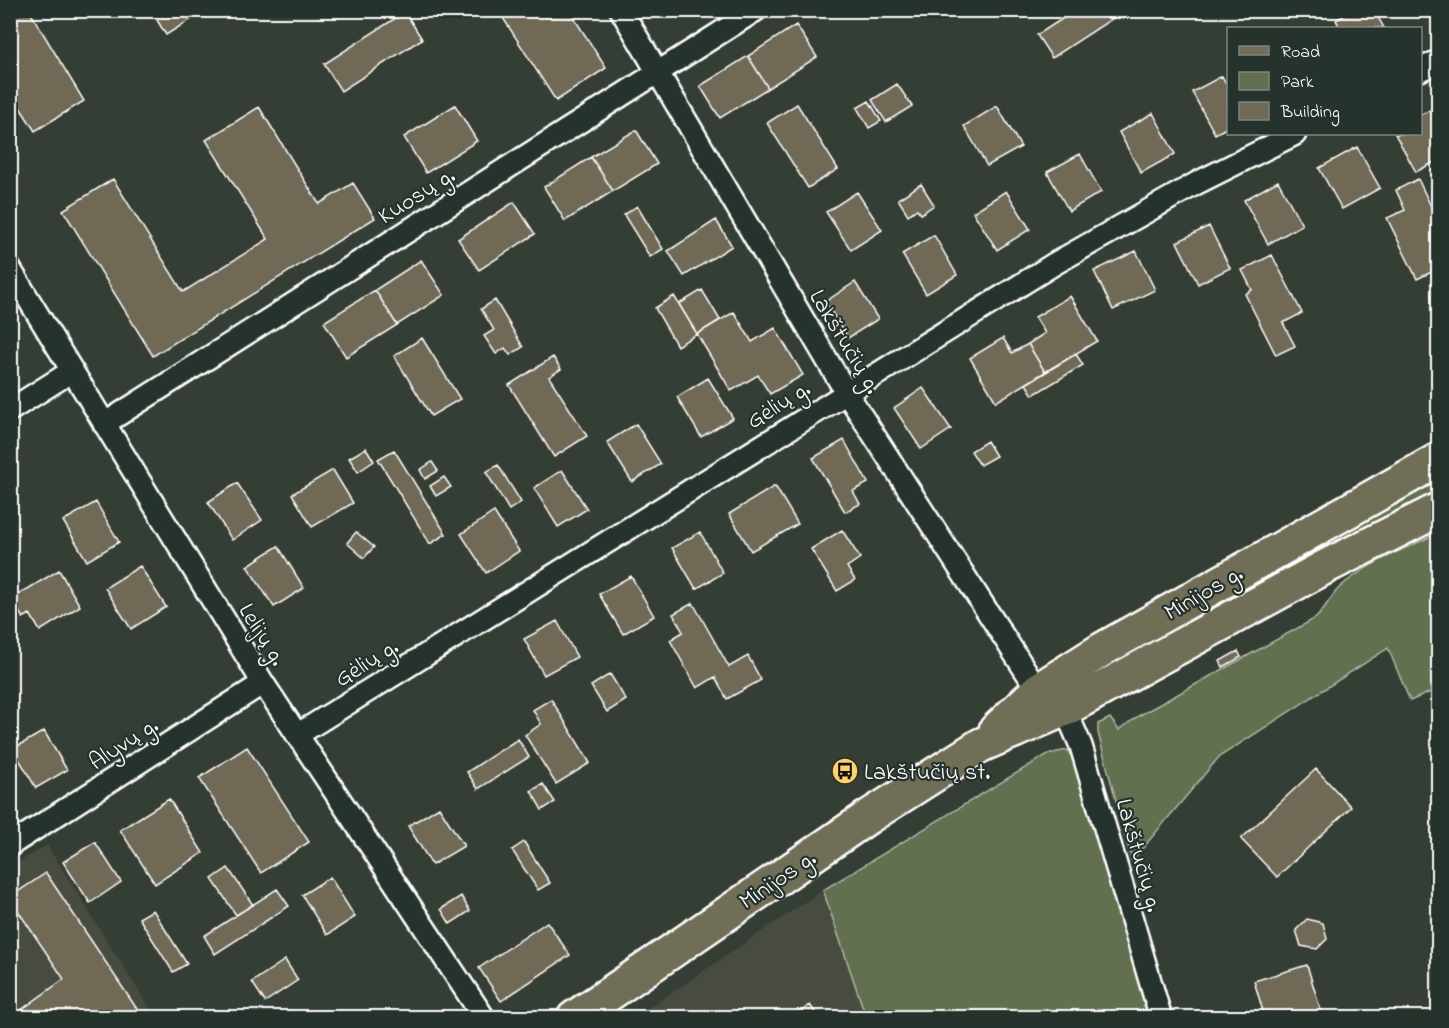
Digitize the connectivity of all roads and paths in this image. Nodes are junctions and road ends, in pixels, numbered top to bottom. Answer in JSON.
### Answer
{"nodes":[{"id":1,"x":621,"y":10,"type":"edge"},
{"id":2,"x":756,"y":10,"type":"edge"},
{"id":3,"x":1438,"y":61,"type":"edge"},
{"id":4,"x":1422,"y":69,"type":"edge"},
{"id":5,"x":658,"y":73,"type":"junction"},
{"id":6,"x":1293,"y":135,"type":"edge"},
{"id":7,"x":10,"y":269,"type":"edge"},
{"id":8,"x":72,"y":371,"type":"junction"},
{"id":9,"x":846,"y":392,"type":"junction"},
{"id":10,"x":10,"y":410,"type":"edge"},
{"id":11,"x":104,"y":424,"type":"junction"},
{"id":12,"x":1438,"y":460,"type":"edge"},
{"id":13,"x":1438,"y":510,"type":"edge"},
{"id":14,"x":263,"y":683,"type":"junction"},
{"id":15,"x":1038,"y":690,"type":"junction"},
{"id":16,"x":1065,"y":708,"type":"junction"},
{"id":17,"x":297,"y":735,"type":"junction"},
{"id":18,"x":981,"y":745,"type":"junction"},
{"id":19,"x":10,"y":845,"type":"edge"},
{"id":20,"x":484,"y":1017,"type":"edge"},
{"id":21,"x":574,"y":1017,"type":"edge"},
{"id":22,"x":1161,"y":1017,"type":"edge"}],
"edges":[{"from":1,"to":5,"type":"street","name":"Lakštučių g."},
{"from":2,"to":5,"type":"street","name":"Kuosų g."},
{"from":3,"to":4,"type":"street"},
{"from":5,"to":9,"type":"street","name":"Lakštučių g."},
{"from":5,"to":11,"type":"street","name":"Kuosų g."},
{"from":6,"to":9,"type":"street","name":"Gėlių g."},
{"from":7,"to":8,"type":"street","name":"Lelijų g."},
{"from":8,"to":10,"type":"street"},
{"from":8,"to":11,"type":"street","name":"Lelijų g."},
{"from":9,"to":15,"type":"street","name":"Lakštučių g."},
{"from":9,"to":17,"type":"street","name":"Gėlių g."},
{"from":11,"to":14,"type":"street","name":"Lelijų g."},
{"from":12,"to":15,"type":"main road","name":"Minijos g."},
{"from":13,"to":16,"type":"main road","name":"Minijos g."},
{"from":14,"to":17,"type":"street","name":"Lelijų g."},
{"from":14,"to":19,"type":"street","name":"Alyvų g."},
{"from":15,"to":18,"type":"main road","name":"Minijos g."},
{"from":16,"to":18,"type":"main road","name":"Minijos g."},
{"from":16,"to":22,"type":"street","name":"Lakštučių g."},
{"from":17,"to":20,"type":"street","name":"Lelijų g."},
{"from":18,"to":21,"type":"main road","name":"Minijos g."}]}
